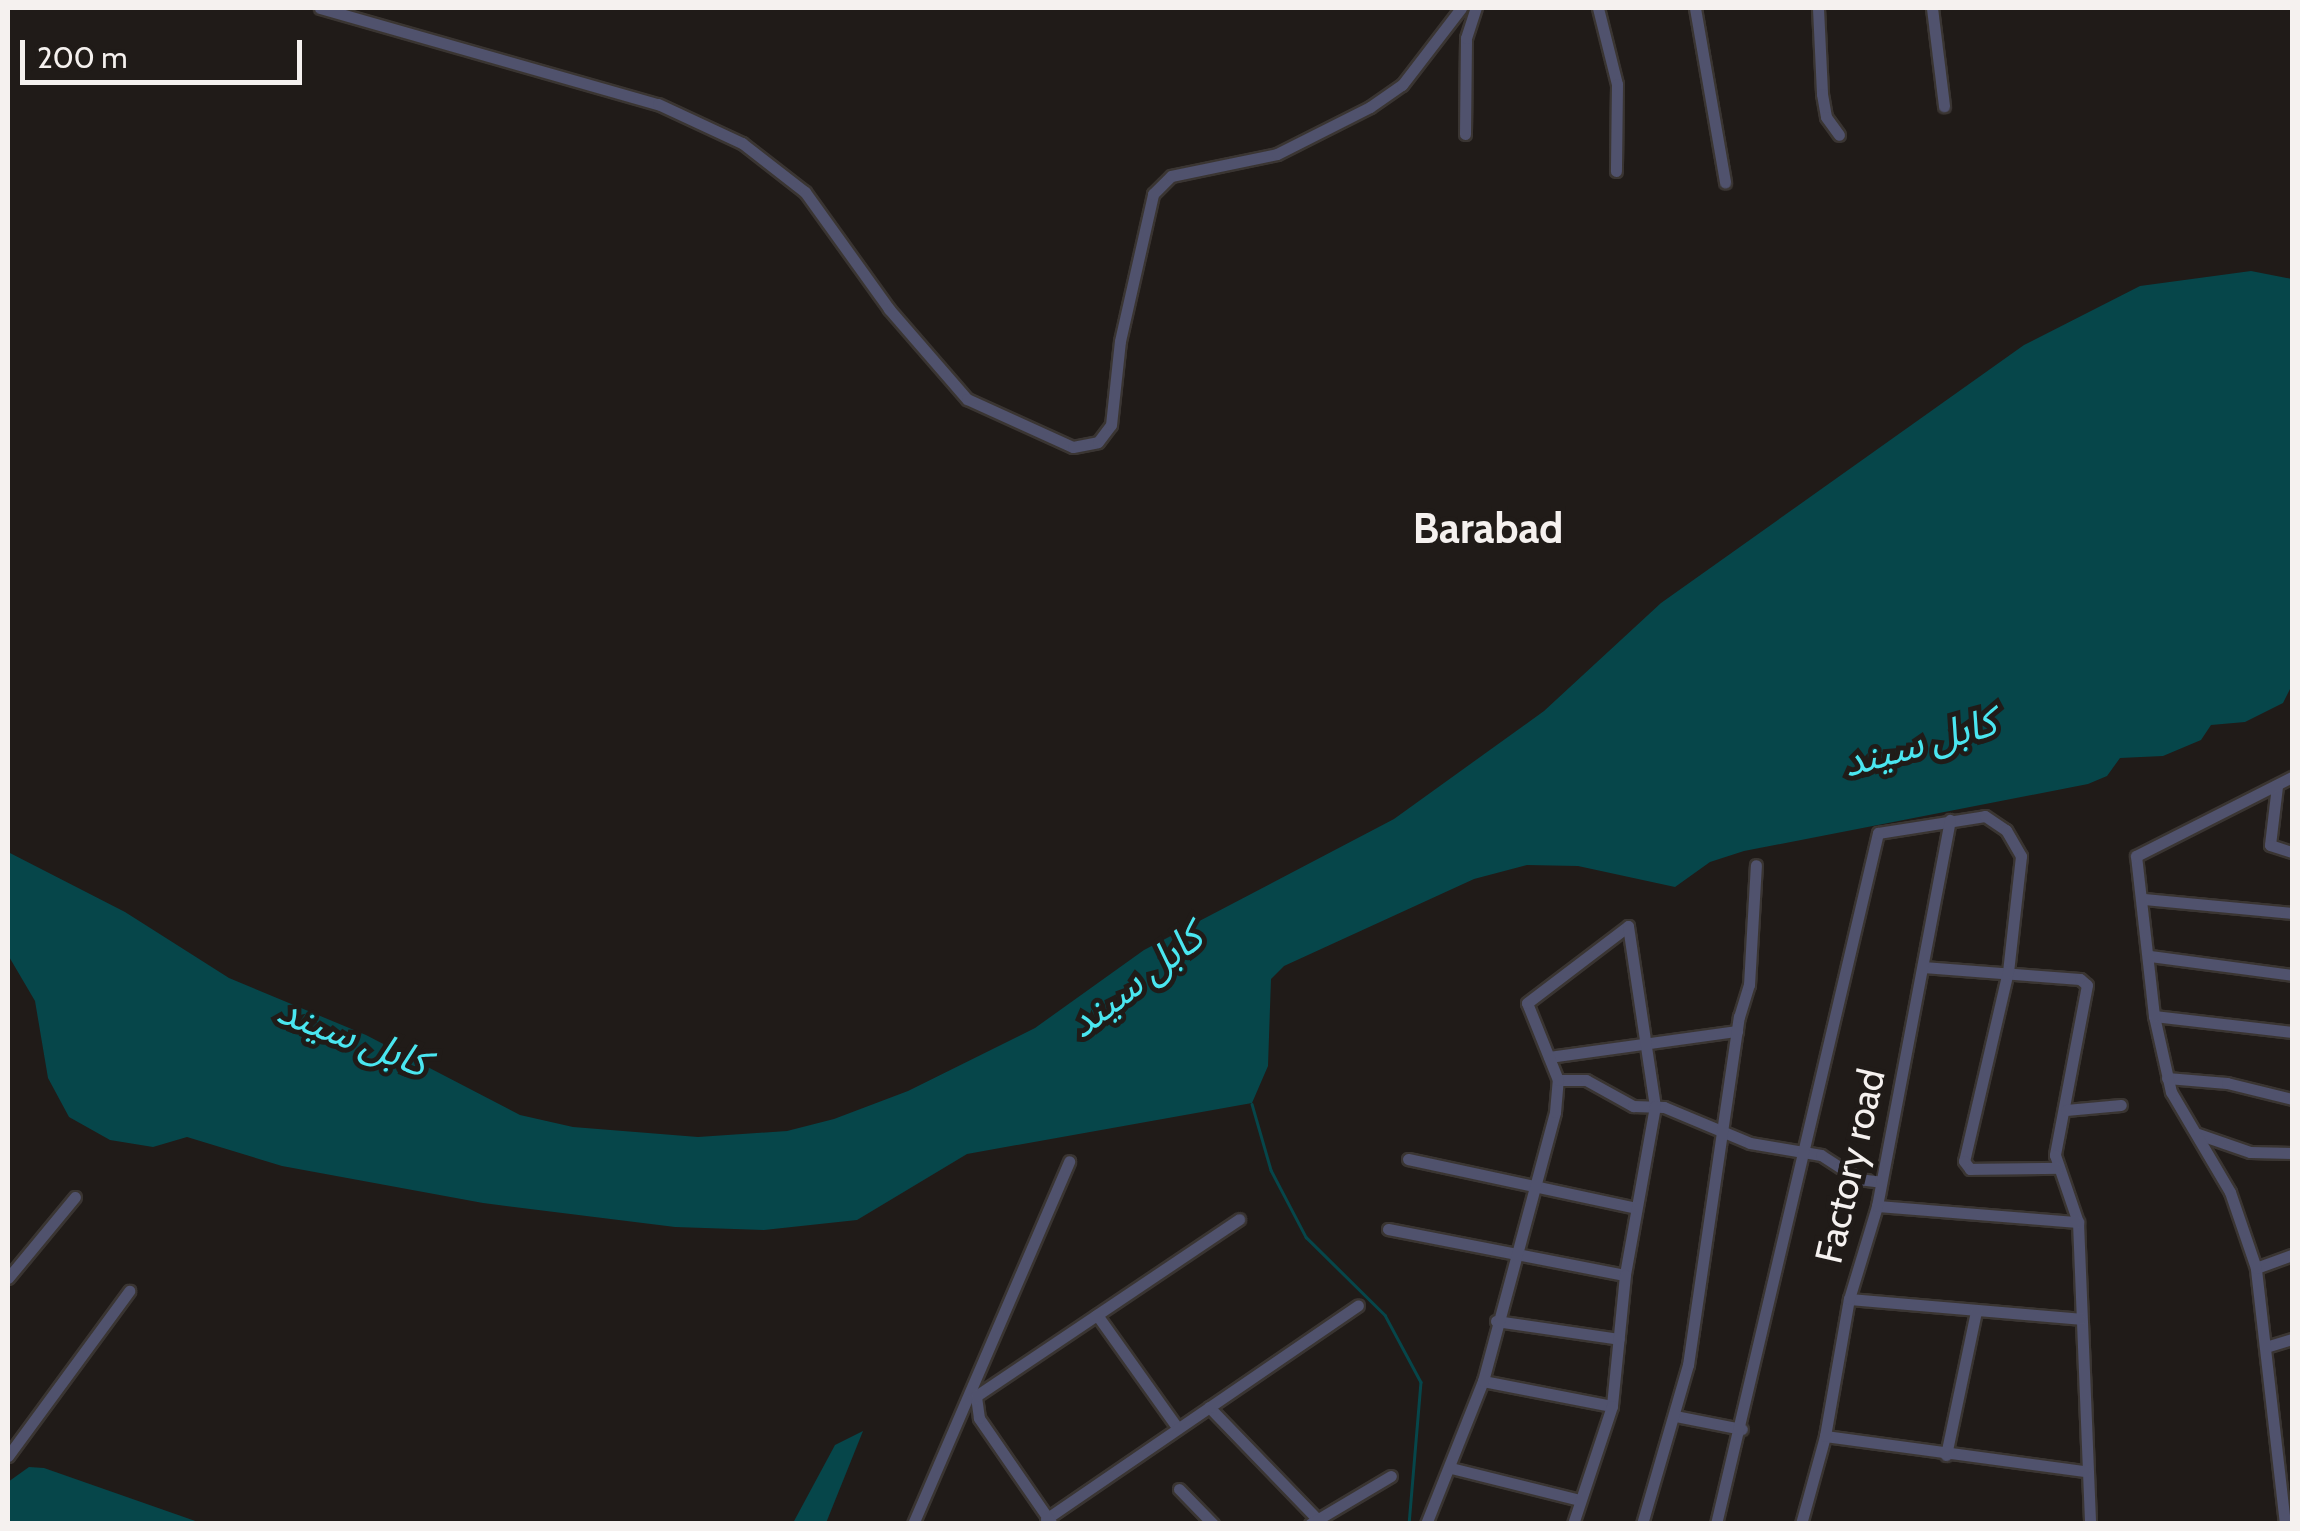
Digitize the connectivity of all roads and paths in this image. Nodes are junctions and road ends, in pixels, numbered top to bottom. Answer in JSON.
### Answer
{"nodes":[{"id":1,"x":320,"y":8,"type":"edge"},
{"id":2,"x":1461,"y":8,"type":"edge"},
{"id":3,"x":1476,"y":8,"type":"edge"},
{"id":4,"x":1598,"y":8,"type":"edge"},
{"id":5,"x":1695,"y":8,"type":"edge"},
{"id":6,"x":1818,"y":8,"type":"edge"},
{"id":7,"x":1932,"y":8,"type":"edge"},
{"id":8,"x":1944,"y":106,"type":"dead end"},
{"id":9,"x":1464,"y":134,"type":"dead end"},
{"id":10,"x":1839,"y":135,"type":"dead end"},
{"id":11,"x":1616,"y":171,"type":"dead end"},
{"id":12,"x":1725,"y":182,"type":"dead end"},
{"id":13,"x":2292,"y":777,"type":"edge"},
{"id":14,"x":2277,"y":786,"type":"junction"},
{"id":15,"x":1950,"y":820,"type":"junction"},
{"id":16,"x":2292,"y":852,"type":"edge"},
{"id":17,"x":1756,"y":865,"type":"dead end"},
{"id":18,"x":2144,"y":899,"type":"junction"},
{"id":19,"x":2292,"y":913,"type":"edge"},
{"id":20,"x":2150,"y":956,"type":"junction"},
{"id":21,"x":1923,"y":967,"type":"junction"},
{"id":22,"x":2008,"y":971,"type":"junction"},
{"id":23,"x":2292,"y":975,"type":"edge"},
{"id":24,"x":2154,"y":1016,"type":"junction"},
{"id":25,"x":1737,"y":1031,"type":"junction"},
{"id":26,"x":2292,"y":1032,"type":"edge"},
{"id":27,"x":1644,"y":1043,"type":"junction"},
{"id":28,"x":1549,"y":1057,"type":"junction"},
{"id":29,"x":2167,"y":1078,"type":"junction"},
{"id":30,"x":1558,"y":1080,"type":"junction"},
{"id":31,"x":2292,"y":1100,"type":"edge"},
{"id":32,"x":2122,"y":1105,"type":"dead end"},
{"id":33,"x":1655,"y":1106,"type":"junction"},
{"id":34,"x":2066,"y":1110,"type":"junction"},
{"id":35,"x":1726,"y":1132,"type":"junction"},
{"id":36,"x":2194,"y":1132,"type":"junction"},
{"id":37,"x":1801,"y":1150,"type":"junction"},
{"id":38,"x":2292,"y":1153,"type":"edge"},
{"id":39,"x":1408,"y":1159,"type":"dead end"},
{"id":40,"x":1069,"y":1161,"type":"dead end"},
{"id":41,"x":2057,"y":1168,"type":"junction"},
{"id":42,"x":1882,"y":1182,"type":"junction"},
{"id":43,"x":1539,"y":1186,"type":"junction"},
{"id":44,"x":75,"y":1197,"type":"dead end"},
{"id":45,"x":1877,"y":1206,"type":"junction"},
{"id":46,"x":1636,"y":1208,"type":"junction"},
{"id":47,"x":1240,"y":1220,"type":"dead end"},
{"id":48,"x":2078,"y":1222,"type":"junction"},
{"id":49,"x":1388,"y":1229,"type":"dead end"},
{"id":50,"x":1513,"y":1253,"type":"junction"},
{"id":51,"x":2292,"y":1255,"type":"edge"},
{"id":52,"x":2256,"y":1268,"type":"junction"},
{"id":53,"x":1626,"y":1275,"type":"junction"},
{"id":54,"x":8,"y":1278,"type":"edge"},
{"id":55,"x":129,"y":1292,"type":"dead end"},
{"id":56,"x":1849,"y":1299,"type":"junction"},
{"id":57,"x":1358,"y":1305,"type":"dead end"},
{"id":58,"x":1976,"y":1311,"type":"junction"},
{"id":59,"x":1097,"y":1315,"type":"junction"},
{"id":60,"x":2080,"y":1319,"type":"junction"},
{"id":61,"x":1496,"y":1321,"type":"junction"},
{"id":62,"x":1619,"y":1339,"type":"junction"},
{"id":63,"x":2292,"y":1339,"type":"edge"},
{"id":64,"x":2269,"y":1346,"type":"junction"},
{"id":65,"x":1483,"y":1381,"type":"junction"},
{"id":66,"x":1612,"y":1406,"type":"junction"},
{"id":67,"x":1208,"y":1407,"type":"junction"},
{"id":68,"x":1676,"y":1416,"type":"junction"},
{"id":69,"x":1177,"y":1427,"type":"junction"},
{"id":70,"x":2292,"y":1428,"type":"edge"},
{"id":71,"x":1742,"y":1429,"type":"junction"},
{"id":72,"x":2279,"y":1432,"type":"junction"},
{"id":73,"x":1825,"y":1436,"type":"junction"},
{"id":74,"x":1946,"y":1455,"type":"junction"},
{"id":75,"x":8,"y":1456,"type":"edge"},
{"id":76,"x":1451,"y":1468,"type":"junction"},
{"id":77,"x":2085,"y":1471,"type":"junction"},
{"id":78,"x":1390,"y":1476,"type":"dead end"},
{"id":79,"x":1179,"y":1489,"type":"dead end"},
{"id":80,"x":1579,"y":1500,"type":"junction"},
{"id":81,"x":1048,"y":1520,"type":"edge"},
{"id":82,"x":1317,"y":1522,"type":"edge"},
{"id":83,"x":2290,"y":1523,"type":"edge"},
{"id":84,"x":913,"y":1524,"type":"edge"},
{"id":85,"x":1213,"y":1524,"type":"edge"},
{"id":86,"x":1426,"y":1524,"type":"edge"},
{"id":87,"x":1573,"y":1524,"type":"edge"},
{"id":88,"x":1642,"y":1524,"type":"edge"},
{"id":89,"x":1716,"y":1524,"type":"edge"},
{"id":90,"x":1801,"y":1524,"type":"edge"},
{"id":91,"x":2090,"y":1524,"type":"edge"}],
"edges":[{"from":1,"to":2,"type":"street"},
{"from":3,"to":9,"type":"street"},
{"from":4,"to":11,"type":"street"},
{"from":5,"to":12,"type":"street"},
{"from":6,"to":10,"type":"street"},
{"from":7,"to":8,"type":"street"},
{"from":13,"to":14,"type":"street"},
{"from":14,"to":16,"type":"street"},
{"from":14,"to":18,"type":"street"},
{"from":15,"to":21,"type":"street","name":"Factory road"},
{"from":15,"to":22,"type":"street"},
{"from":15,"to":37,"type":"street"},
{"from":17,"to":25,"type":"street"},
{"from":18,"to":19,"type":"street"},
{"from":18,"to":20,"type":"street"},
{"from":20,"to":23,"type":"street"},
{"from":20,"to":24,"type":"street"},
{"from":21,"to":22,"type":"street"},
{"from":21,"to":42,"type":"street","name":"Factory road"},
{"from":22,"to":34,"type":"street"},
{"from":22,"to":41,"type":"street"},
{"from":24,"to":26,"type":"street"},
{"from":24,"to":29,"type":"street"},
{"from":25,"to":27,"type":"street"},
{"from":25,"to":35,"type":"street"},
{"from":27,"to":28,"type":"street"},
{"from":27,"to":28,"type":"street"},
{"from":27,"to":33,"type":"street"},
{"from":28,"to":30,"type":"street"},
{"from":29,"to":31,"type":"street"},
{"from":29,"to":36,"type":"street"},
{"from":30,"to":33,"type":"street"},
{"from":30,"to":43,"type":"street"},
{"from":32,"to":34,"type":"street"},
{"from":33,"to":35,"type":"street"},
{"from":33,"to":46,"type":"street"},
{"from":34,"to":41,"type":"street"},
{"from":35,"to":37,"type":"street"},
{"from":35,"to":68,"type":"street"},
{"from":36,"to":38,"type":"street"},
{"from":36,"to":52,"type":"street"},
{"from":37,"to":42,"type":"street"},
{"from":37,"to":71,"type":"street"},
{"from":39,"to":43,"type":"street"},
{"from":40,"to":84,"type":"street"},
{"from":41,"to":48,"type":"street"},
{"from":42,"to":45,"type":"street","name":"Factory road"},
{"from":43,"to":46,"type":"street"},
{"from":43,"to":50,"type":"street"},
{"from":44,"to":54,"type":"street"},
{"from":45,"to":48,"type":"street"},
{"from":45,"to":56,"type":"street","name":"Factory road"},
{"from":46,"to":53,"type":"street"},
{"from":47,"to":59,"type":"street"},
{"from":48,"to":60,"type":"street"},
{"from":49,"to":50,"type":"street"},
{"from":50,"to":53,"type":"street"},
{"from":50,"to":61,"type":"street"},
{"from":51,"to":52,"type":"street"},
{"from":52,"to":64,"type":"street"},
{"from":53,"to":62,"type":"street"},
{"from":55,"to":75,"type":"street"},
{"from":56,"to":58,"type":"street"},
{"from":56,"to":73,"type":"street","name":"Factory road"},
{"from":57,"to":67,"type":"street"},
{"from":58,"to":60,"type":"street"},
{"from":58,"to":74,"type":"street"},
{"from":59,"to":69,"type":"street"},
{"from":59,"to":81,"type":"street"},
{"from":60,"to":77,"type":"street"},
{"from":61,"to":62,"type":"street"},
{"from":61,"to":65,"type":"street"},
{"from":62,"to":66,"type":"street"},
{"from":63,"to":64,"type":"street"},
{"from":64,"to":72,"type":"street"},
{"from":65,"to":66,"type":"street"},
{"from":65,"to":76,"type":"street"},
{"from":66,"to":80,"type":"street"},
{"from":67,"to":69,"type":"street"},
{"from":67,"to":82,"type":"street"},
{"from":68,"to":71,"type":"street"},
{"from":68,"to":88,"type":"street"},
{"from":69,"to":81,"type":"street"},
{"from":70,"to":72,"type":"street"},
{"from":71,"to":89,"type":"street"},
{"from":72,"to":83,"type":"street"},
{"from":73,"to":74,"type":"street"},
{"from":73,"to":90,"type":"street","name":"Factory road"},
{"from":74,"to":77,"type":"street"},
{"from":76,"to":80,"type":"street"},
{"from":76,"to":86,"type":"street"},
{"from":77,"to":91,"type":"street"},
{"from":78,"to":82,"type":"street"},
{"from":79,"to":85,"type":"street"},
{"from":80,"to":87,"type":"street"}]}
